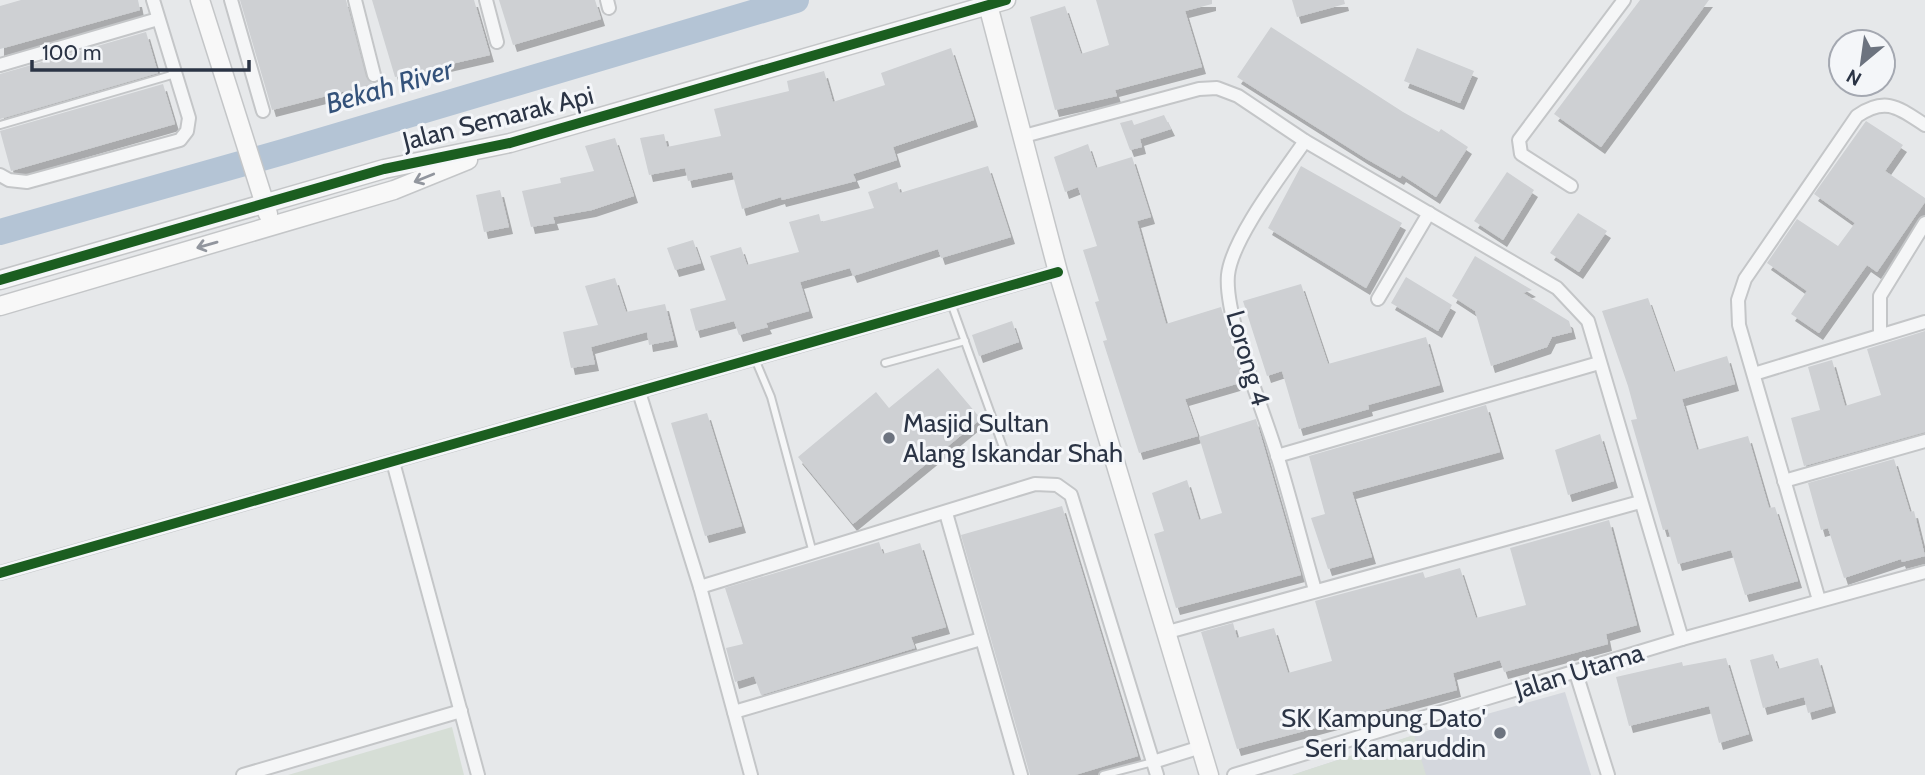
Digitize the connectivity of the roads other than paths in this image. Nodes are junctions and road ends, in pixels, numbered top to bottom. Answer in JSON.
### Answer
{"nodes":[{"id":1,"x":152,"y":0,"type":"edge"},
{"id":2,"x":200,"y":0,"type":"edge"},
{"id":3,"x":231,"y":0,"type":"edge"},
{"id":4,"x":355,"y":0,"type":"edge"},
{"id":5,"x":486,"y":0,"type":"edge"},
{"id":6,"x":1006,"y":0,"type":"edge"},
{"id":7,"x":1624,"y":0,"type":"edge"},
{"id":8,"x":988,"y":5,"type":"junction"},
{"id":9,"x":158,"y":19,"type":"junction"},
{"id":10,"x":497,"y":42,"type":"dead end"},
{"id":11,"x":0,"y":65,"type":"edge"},
{"id":12,"x":175,"y":74,"type":"junction"},
{"id":13,"x":374,"y":75,"type":"dead end"},
{"id":14,"x":263,"y":111,"type":"dead end"},
{"id":15,"x":0,"y":125,"type":"edge"},
{"id":16,"x":1925,"y":125,"type":"edge"},
{"id":17,"x":1024,"y":136,"type":"junction"},
{"id":18,"x":1305,"y":141,"type":"junction"},
{"id":19,"x":510,"y":144,"type":"junction"},
{"id":20,"x":0,"y":175,"type":"edge"},
{"id":21,"x":1571,"y":186,"type":"dead end"},
{"id":22,"x":265,"y":204,"type":"junction"},
{"id":23,"x":1429,"y":214,"type":"junction"},
{"id":24,"x":1925,"y":223,"type":"edge"},
{"id":25,"x":272,"y":226,"type":"junction"},
{"id":26,"x":1058,"y":272,"type":"junction"},
{"id":27,"x":0,"y":280,"type":"edge"},
{"id":28,"x":1378,"y":299,"type":"dead end"},
{"id":29,"x":950,"y":301,"type":"junction"},
{"id":30,"x":0,"y":306,"type":"edge"},
{"id":31,"x":1925,"y":322,"type":"edge"},
{"id":32,"x":1880,"y":335,"type":"junction"},
{"id":33,"x":965,"y":341,"type":"junction"},
{"id":34,"x":755,"y":359,"type":"junction"},
{"id":35,"x":885,"y":363,"type":"dead end"},
{"id":36,"x":1599,"y":363,"type":"junction"},
{"id":37,"x":1754,"y":374,"type":"junction"},
{"id":38,"x":639,"y":392,"type":"junction"},
{"id":39,"x":1925,"y":442,"type":"edge"},
{"id":40,"x":1004,"y":450,"type":"dead end"},
{"id":41,"x":1278,"y":456,"type":"junction"},
{"id":42,"x":393,"y":462,"type":"junction"},
{"id":43,"x":1784,"y":481,"type":"junction"},
{"id":44,"x":1640,"y":502,"type":"junction"},
{"id":45,"x":946,"y":513,"type":"junction"},
{"id":46,"x":813,"y":553,"type":"junction"},
{"id":47,"x":1925,"y":572,"type":"edge"},
{"id":48,"x":0,"y":573,"type":"edge"},
{"id":49,"x":699,"y":587,"type":"junction"},
{"id":50,"x":1315,"y":590,"type":"junction"},
{"id":51,"x":1819,"y":600,"type":"junction"},
{"id":52,"x":1168,"y":632,"type":"junction"},
{"id":53,"x":981,"y":639,"type":"junction"},
{"id":54,"x":1682,"y":639,"type":"junction"},
{"id":55,"x":1576,"y":673,"type":"junction"},
{"id":56,"x":461,"y":711,"type":"junction"},
{"id":57,"x":734,"y":712,"type":"junction"},
{"id":58,"x":1201,"y":747,"type":"junction"},
{"id":59,"x":1153,"y":762,"type":"junction"},
{"id":60,"x":245,"y":775,"type":"edge"},
{"id":61,"x":478,"y":775,"type":"edge"},
{"id":62,"x":751,"y":775,"type":"edge"},
{"id":63,"x":1021,"y":775,"type":"edge"},
{"id":64,"x":1103,"y":775,"type":"edge"},
{"id":65,"x":1157,"y":775,"type":"edge"},
{"id":66,"x":1209,"y":775,"type":"edge"},
{"id":67,"x":1234,"y":775,"type":"edge"},
{"id":68,"x":1608,"y":775,"type":"edge"}],
"edges":[{"from":1,"to":9,"type":"street"},
{"from":2,"to":22,"type":"street"},
{"from":3,"to":14,"type":"street"},
{"from":4,"to":13,"type":"street"},
{"from":5,"to":10,"type":"street"},
{"from":6,"to":8,"type":"street","name":"Jalan Semarak Api"},
{"from":7,"to":21,"type":"street"},
{"from":8,"to":17,"type":"street"},
{"from":8,"to":19,"type":"street","name":"Jalan Semarak Api"},
{"from":9,"to":11,"type":"street"},
{"from":9,"to":12,"type":"street"},
{"from":12,"to":15,"type":"lane"},
{"from":12,"to":20,"type":"street"},
{"from":16,"to":37,"type":"street"},
{"from":17,"to":18,"type":"street"},
{"from":17,"to":26,"type":"street"},
{"from":18,"to":23,"type":"street"},
{"from":18,"to":41,"type":"street","name":"Lorong 4"},
{"from":19,"to":22,"type":"street","name":"Jalan Semarak Api"},
{"from":19,"to":25,"type":"street","name":"Jalan Semarak Api","one_way":true},
{"from":22,"to":25,"type":"street"},
{"from":22,"to":27,"type":"street","name":"Jalan Semarak Api"},
{"from":23,"to":28,"type":"street"},
{"from":23,"to":36,"type":"street"},
{"from":24,"to":32,"type":"street"},
{"from":25,"to":30,"type":"street","name":"Jalan Semarak Api","one_way":true},
{"from":26,"to":29,"type":"street"},
{"from":26,"to":52,"type":"street"},
{"from":29,"to":33,"type":"lane"},
{"from":29,"to":34,"type":"street"},
{"from":31,"to":32,"type":"street"},
{"from":32,"to":37,"type":"street"},
{"from":33,"to":35,"type":"lane"},
{"from":33,"to":40,"type":"lane"},
{"from":34,"to":38,"type":"street"},
{"from":34,"to":46,"type":"lane"},
{"from":36,"to":41,"type":"street"},
{"from":36,"to":44,"type":"street"},
{"from":37,"to":43,"type":"street"},
{"from":38,"to":42,"type":"street"},
{"from":38,"to":49,"type":"street"},
{"from":39,"to":43,"type":"street"},
{"from":41,"to":50,"type":"street","name":"Lorong 4"},
{"from":42,"to":48,"type":"street"},
{"from":42,"to":56,"type":"street"},
{"from":43,"to":51,"type":"street"},
{"from":44,"to":50,"type":"street"},
{"from":44,"to":54,"type":"street"},
{"from":45,"to":46,"type":"street"},
{"from":45,"to":53,"type":"street"},
{"from":45,"to":59,"type":"street"},
{"from":46,"to":49,"type":"street"},
{"from":47,"to":51,"type":"street","name":"Jalan Utama"},
{"from":49,"to":57,"type":"street"},
{"from":50,"to":52,"type":"street"},
{"from":51,"to":54,"type":"street","name":"Jalan Utama"},
{"from":52,"to":58,"type":"street"},
{"from":53,"to":57,"type":"street"},
{"from":53,"to":63,"type":"street"},
{"from":54,"to":55,"type":"street","name":"Jalan Utama"},
{"from":55,"to":67,"type":"street","name":"Jalan Utama"},
{"from":55,"to":68,"type":"street"},
{"from":56,"to":60,"type":"street"},
{"from":56,"to":61,"type":"street"},
{"from":57,"to":62,"type":"street"},
{"from":58,"to":59,"type":"street"},
{"from":58,"to":66,"type":"street"},
{"from":59,"to":64,"type":"lane"},
{"from":59,"to":65,"type":"street"}]}
